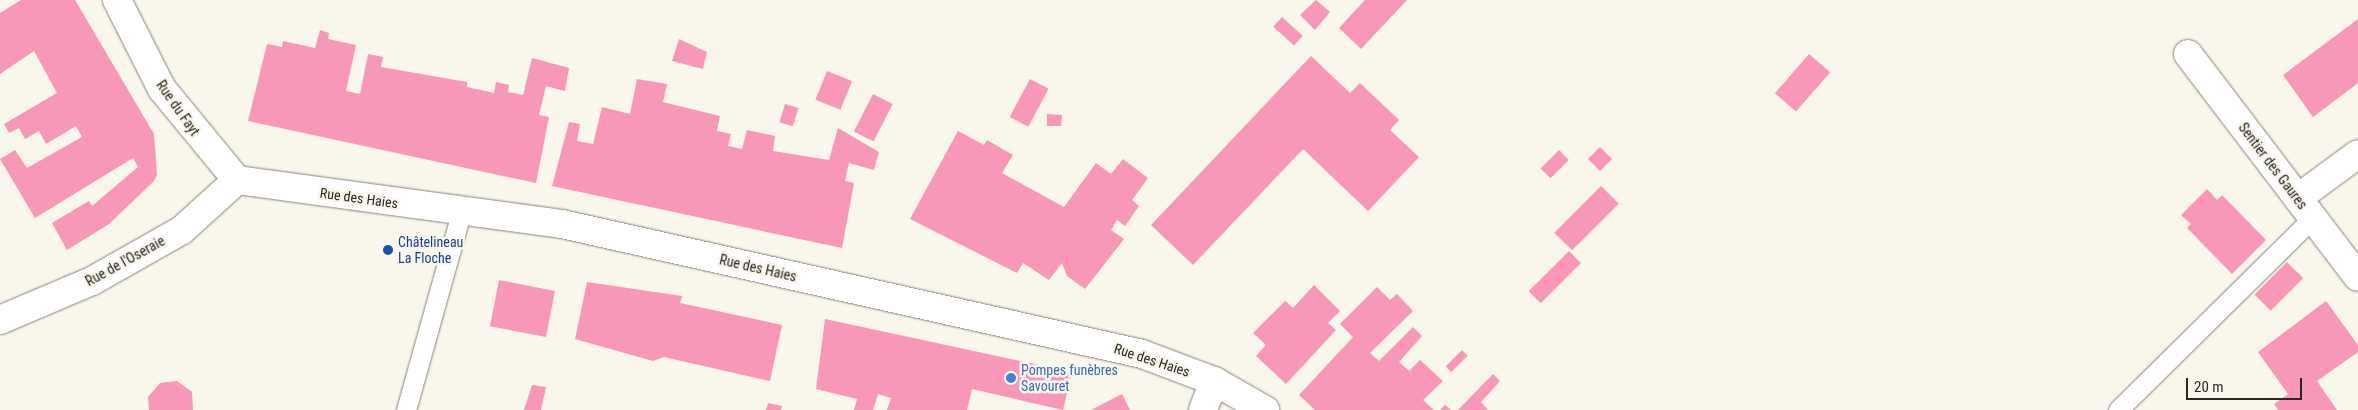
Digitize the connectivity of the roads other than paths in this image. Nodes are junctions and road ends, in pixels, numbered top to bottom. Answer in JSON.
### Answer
{"nodes":[{"id":1,"x":117,"y":0,"type":"edge"},
{"id":2,"x":2188,"y":54,"type":"dead end"},
{"id":3,"x":2358,"y":154,"type":"edge"},
{"id":4,"x":237,"y":180,"type":"junction"},
{"id":5,"x":2305,"y":208,"type":"junction"},
{"id":6,"x":462,"y":210,"type":"junction"},
{"id":7,"x":2358,"y":278,"type":"edge"},
{"id":8,"x":0,"y":320,"type":"edge"},
{"id":9,"x":1214,"y":382,"type":"junction"},
{"id":10,"x":406,"y":410,"type":"edge"},
{"id":11,"x":1203,"y":410,"type":"edge"},
{"id":12,"x":1264,"y":410,"type":"edge"},
{"id":13,"x":2118,"y":410,"type":"edge"}],
"edges":[{"from":1,"to":4,"type":"street","name":"Rue du Fayt"},
{"from":2,"to":5,"type":"street","name":"Sentier des Gaures"},
{"from":3,"to":5,"type":"street"},
{"from":4,"to":6,"type":"street","name":"Rue des Haies"},
{"from":4,"to":8,"type":"street","name":"Rue de l'Oseraie"},
{"from":5,"to":7,"type":"street","name":"Sentier des Gaures"},
{"from":5,"to":13,"type":"lane"},
{"from":6,"to":9,"type":"street","name":"Rue des Haies"},
{"from":6,"to":10,"type":"lane"},
{"from":9,"to":11,"type":"street"},
{"from":9,"to":12,"type":"street","name":"Rue des Haies"}]}
